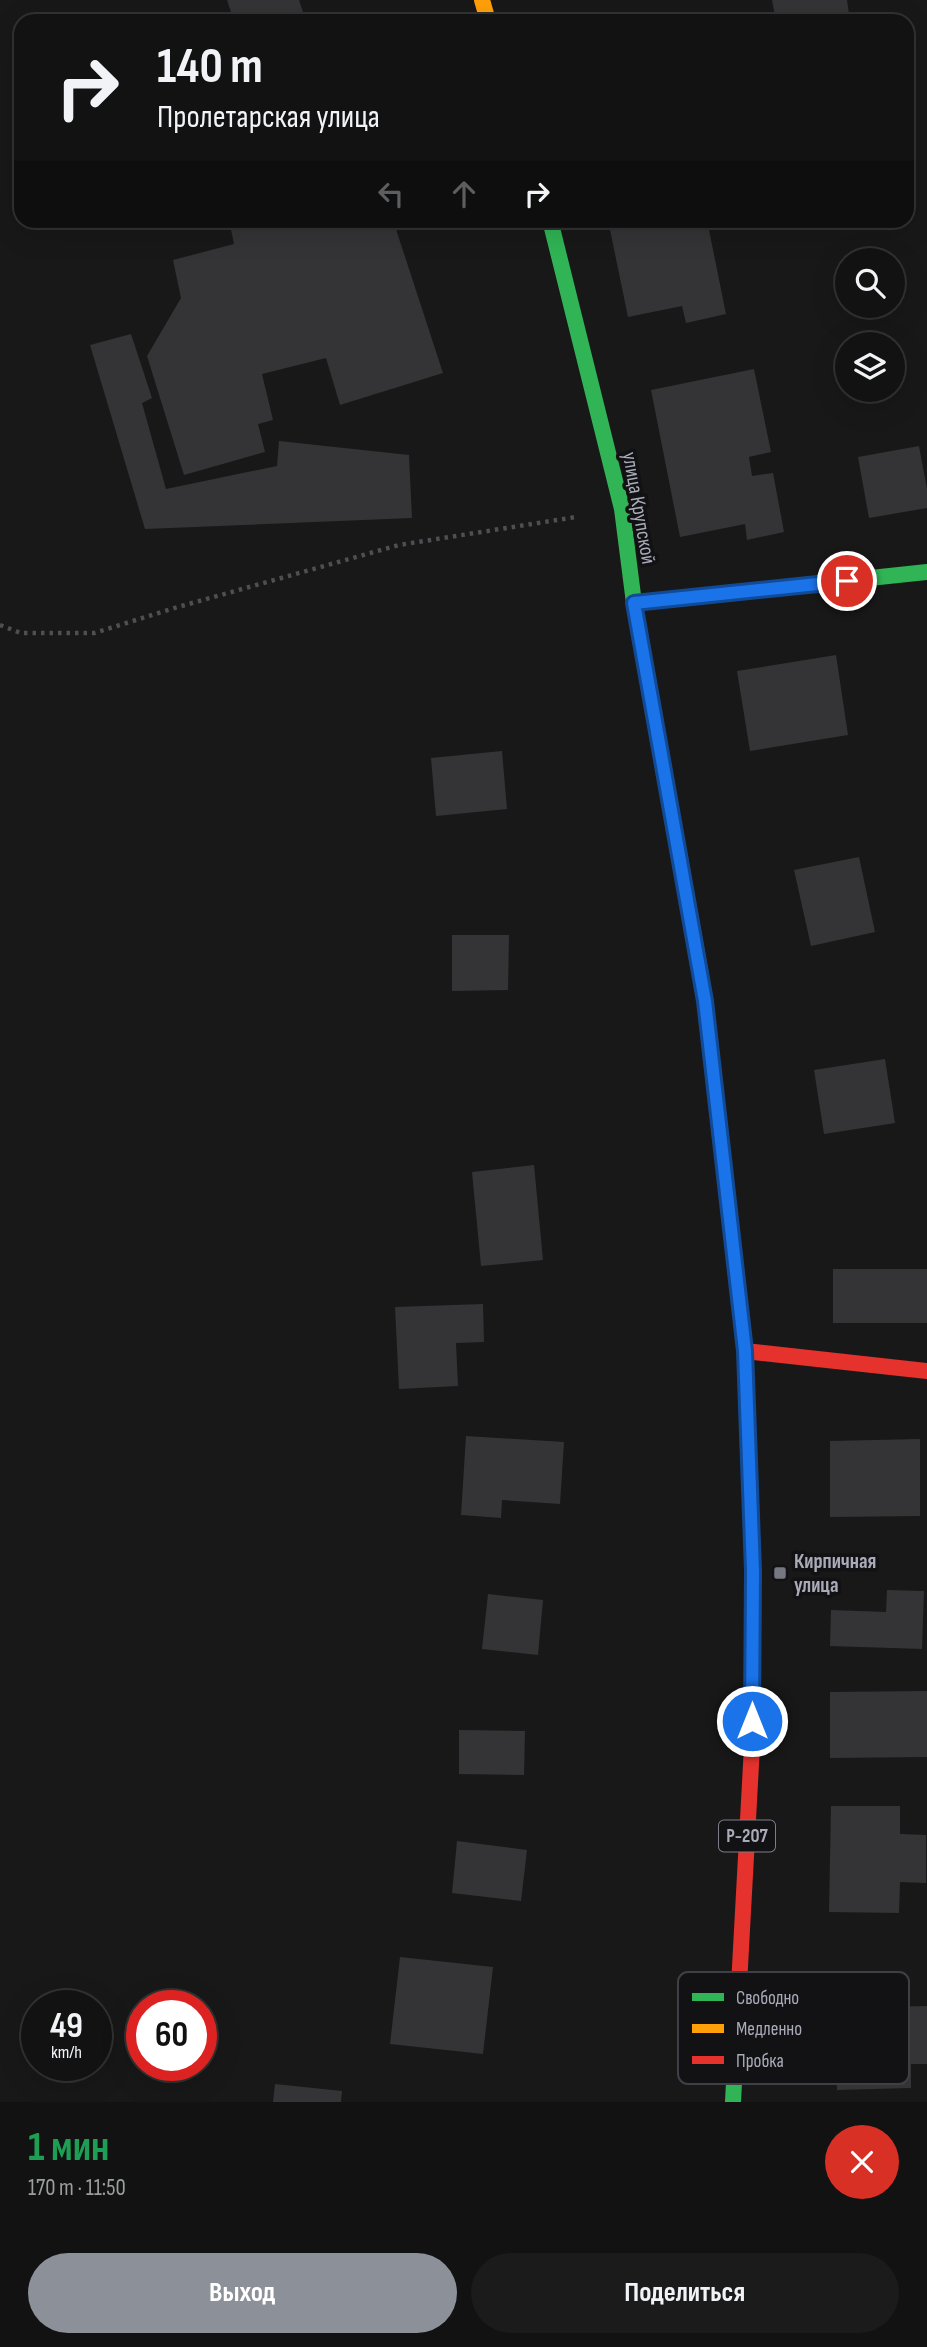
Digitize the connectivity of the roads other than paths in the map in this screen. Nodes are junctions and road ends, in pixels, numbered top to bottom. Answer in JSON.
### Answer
{"nodes":[{"id":1,"x":552,"y":228,"type":"edge"},
{"id":2,"x":927,"y":572,"type":"edge"},
{"id":3,"x":634,"y":603,"type":"junction"},
{"id":4,"x":745,"y":1351,"type":"junction"},
{"id":5,"x":927,"y":1371,"type":"edge"},
{"id":6,"x":740,"y":1972,"type":"edge"},
{"id":7,"x":734,"y":2084,"type":"edge"},
{"id":8,"x":733,"y":2102,"type":"edge"}],
"edges":[{"from":1,"to":3,"type":"main road","name":"улица Крупской","number":"Р-207"},
{"from":2,"to":3,"type":"main road"},
{"from":3,"to":4,"type":"main road","name":"улица Крупской","number":"Р-207"},
{"from":4,"to":5,"type":"main road"},
{"from":4,"to":6,"type":"main road","name":"улица Крупской","number":"Р-207"},
{"from":7,"to":8,"type":"main road","name":"улица Крупской","number":"Р-207"}]}
